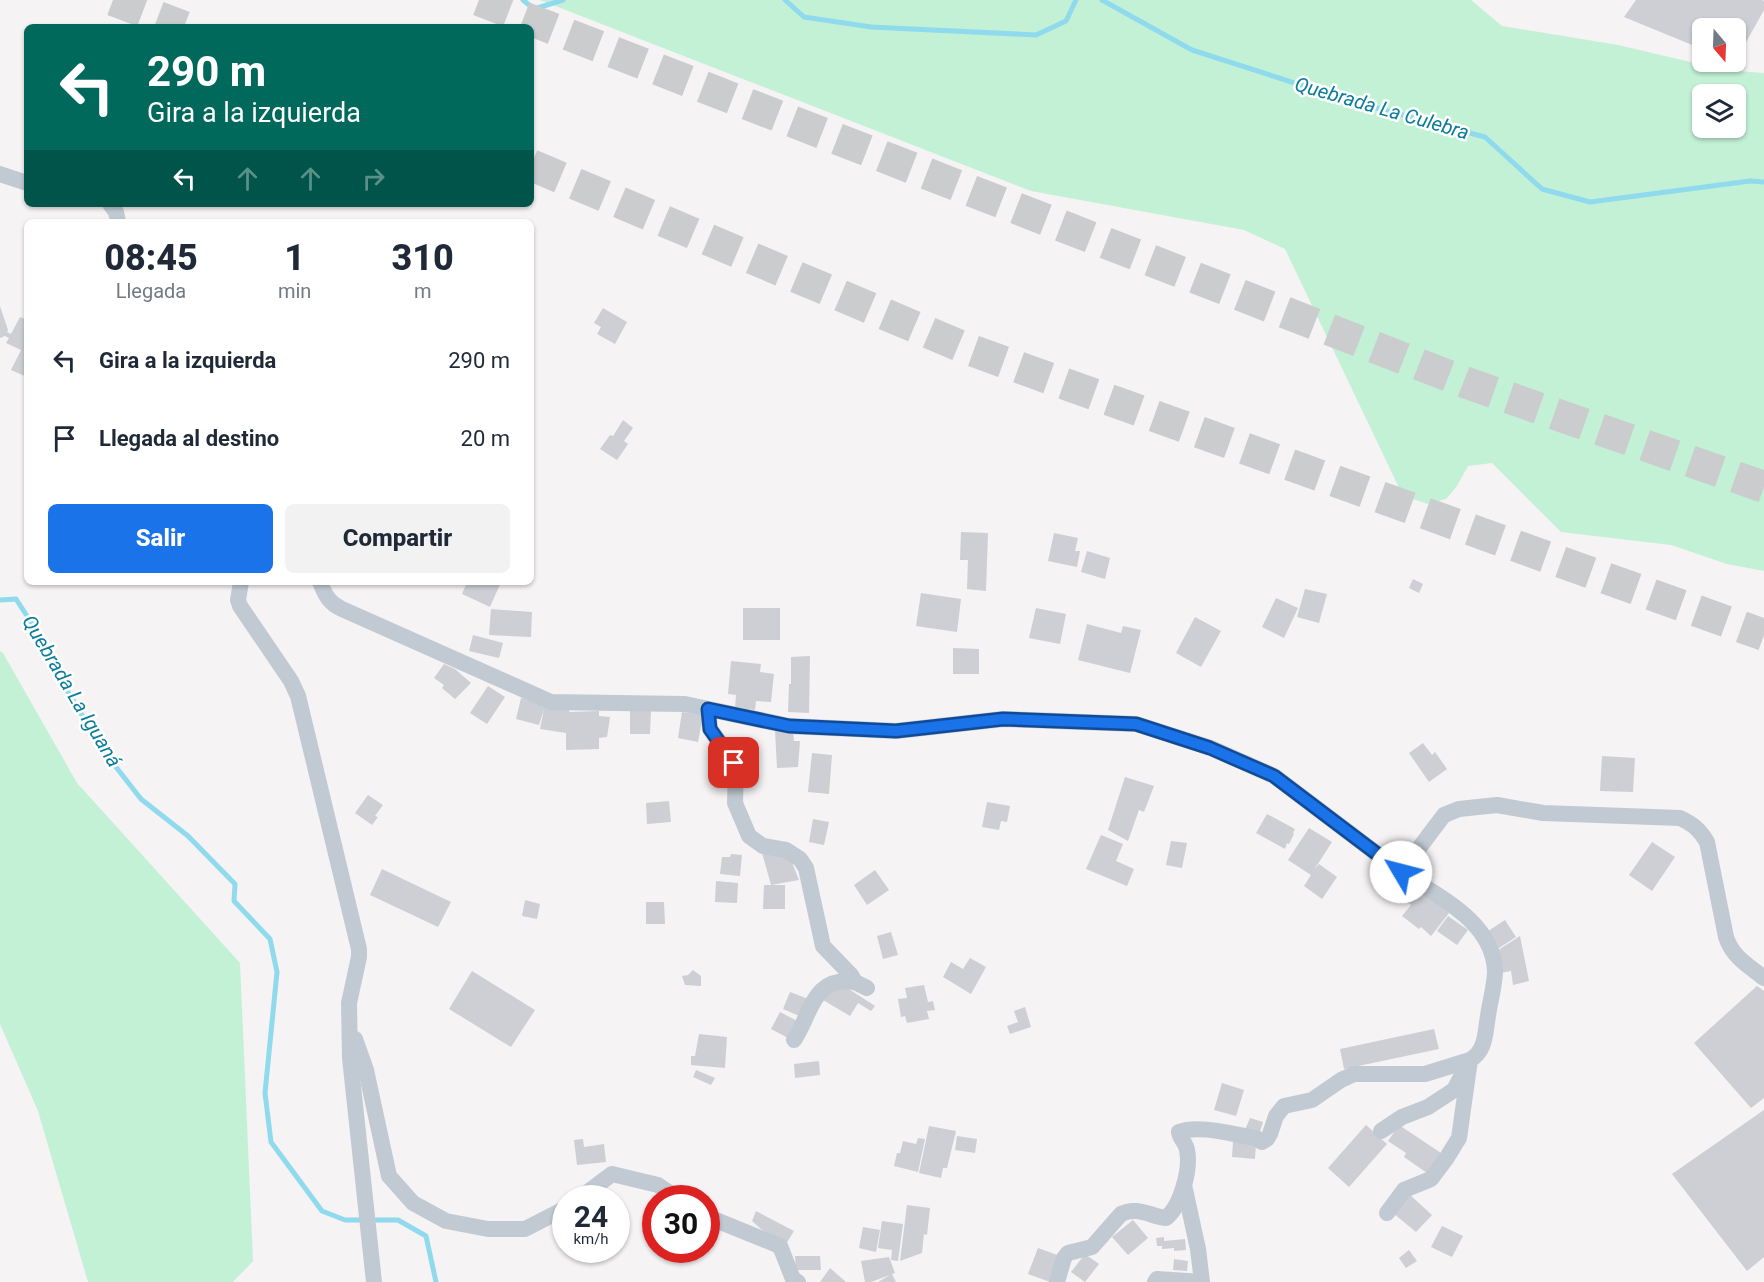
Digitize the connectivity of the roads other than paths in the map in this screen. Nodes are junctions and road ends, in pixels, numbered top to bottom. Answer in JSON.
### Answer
{"nodes":[{"id":1,"x":0,"y":174,"type":"edge"},
{"id":2,"x":24,"y":182,"type":"edge"},
{"id":3,"x":240,"y":585,"type":"edge"},
{"id":4,"x":321,"y":585,"type":"edge"},
{"id":5,"x":708,"y":709,"type":"junction"},
{"id":6,"x":1401,"y":872,"type":"junction"},
{"id":7,"x":1764,"y":978,"type":"edge"},
{"id":8,"x":350,"y":1021,"type":"junction"},
{"id":9,"x":794,"y":1040,"type":"dead end"},
{"id":10,"x":1470,"y":1060,"type":"junction"},
{"id":11,"x":1381,"y":1131,"type":"dead end"},
{"id":12,"x":1184,"y":1184,"type":"junction"},
{"id":13,"x":597,"y":1185,"type":"edge"},
{"id":14,"x":658,"y":1185,"type":"edge"},
{"id":15,"x":1387,"y":1213,"type":"dead end"},
{"id":16,"x":552,"y":1215,"type":"edge"},
{"id":17,"x":720,"y":1222,"type":"edge"},
{"id":18,"x":374,"y":1282,"type":"edge"},
{"id":19,"x":798,"y":1282,"type":"edge"},
{"id":20,"x":1058,"y":1282,"type":"edge"},
{"id":21,"x":1155,"y":1282,"type":"edge"}],
"edges":[{"from":1,"to":2,"type":"street"},
{"from":3,"to":8,"type":"street"},
{"from":4,"to":5,"type":"street"},
{"from":5,"to":6,"type":"street"},
{"from":5,"to":9,"type":"street"},
{"from":6,"to":7,"type":"street"},
{"from":6,"to":10,"type":"street"},
{"from":8,"to":16,"type":"street"},
{"from":8,"to":18,"type":"street"},
{"from":10,"to":11,"type":"street"},
{"from":10,"to":12,"type":"street"},
{"from":10,"to":15,"type":"street"},
{"from":12,"to":20,"type":"street"},
{"from":12,"to":21,"type":"street"},
{"from":13,"to":14,"type":"street"},
{"from":17,"to":19,"type":"street"}]}
